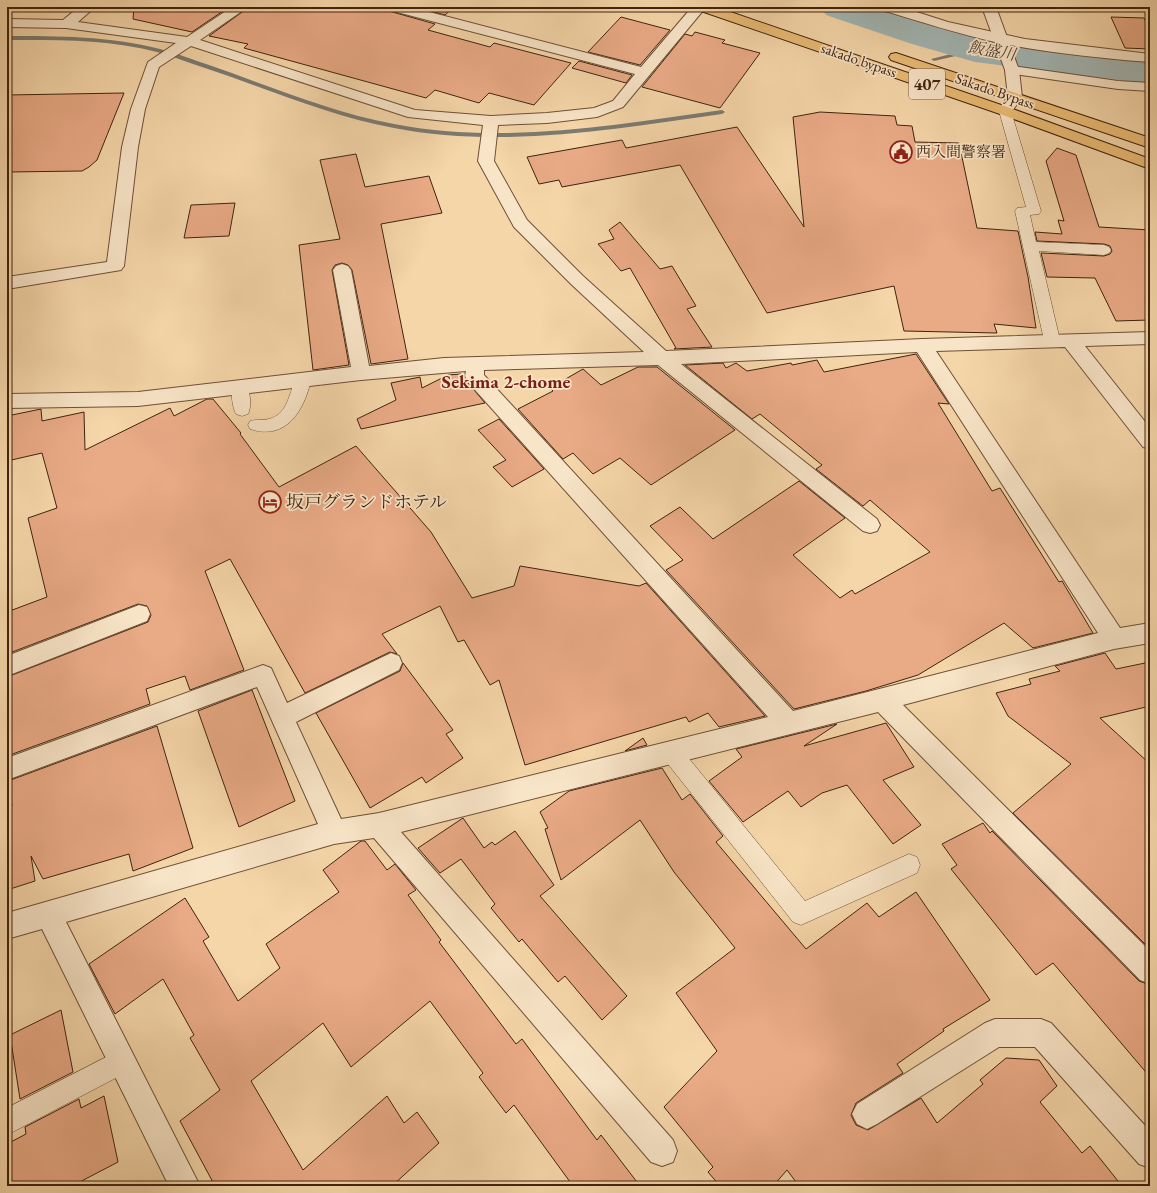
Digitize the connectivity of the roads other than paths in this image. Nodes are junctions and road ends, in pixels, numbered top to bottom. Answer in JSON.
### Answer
{"nodes":[{"id":1,"x":88,"y":7,"type":"edge"},
{"id":2,"x":240,"y":7,"type":"edge"},
{"id":3,"x":394,"y":7,"type":"edge"},
{"id":4,"x":699,"y":7,"type":"edge"},
{"id":5,"x":703,"y":7,"type":"edge"},
{"id":6,"x":888,"y":7,"type":"edge"},
{"id":7,"x":989,"y":7,"type":"edge"},
{"id":8,"x":7,"y":23,"type":"edge"},
{"id":9,"x":66,"y":24,"type":"junction"},
{"id":10,"x":189,"y":41,"type":"junction"},
{"id":11,"x":1002,"y":42,"type":"junction"},
{"id":12,"x":882,"y":52,"type":"dead end"},
{"id":13,"x":1150,"y":58,"type":"edge"},
{"id":14,"x":1011,"y":68,"type":"junction"},
{"id":15,"x":645,"y":72,"type":"junction"},
{"id":16,"x":1150,"y":87,"type":"edge"},
{"id":17,"x":1015,"y":98,"type":"junction"},
{"id":18,"x":1005,"y":110,"type":"junction"},
{"id":19,"x":491,"y":121,"type":"junction"},
{"id":20,"x":1150,"y":143,"type":"edge"},
{"id":21,"x":1150,"y":164,"type":"edge"},
{"id":22,"x":1030,"y":246,"type":"junction"},
{"id":23,"x":1104,"y":250,"type":"dead end"},
{"id":24,"x":342,"y":270,"type":"dead end"},
{"id":25,"x":7,"y":283,"type":"edge"},
{"id":26,"x":1150,"y":338,"type":"edge"},
{"id":27,"x":1061,"y":340,"type":"junction"},
{"id":28,"x":922,"y":345,"type":"junction"},
{"id":29,"x":662,"y":358,"type":"junction"},
{"id":30,"x":476,"y":365,"type":"junction"},
{"id":31,"x":361,"y":373,"type":"junction"},
{"id":32,"x":303,"y":380,"type":"junction"},
{"id":33,"x":240,"y":387,"type":"junction"},
{"id":34,"x":7,"y":401,"type":"edge"},
{"id":35,"x":242,"y":410,"type":"dead end"},
{"id":36,"x":256,"y":425,"type":"dead end"},
{"id":37,"x":1150,"y":442,"type":"edge"},
{"id":38,"x":870,"y":525,"type":"dead end"},
{"id":39,"x":139,"y":614,"type":"dead end"},
{"id":40,"x":1150,"y":633,"type":"edge"},
{"id":41,"x":1114,"y":639,"type":"junction"},
{"id":42,"x":391,"y":663,"type":"dead end"},
{"id":43,"x":7,"y":666,"type":"edge"},
{"id":44,"x":882,"y":700,"type":"junction"},
{"id":45,"x":282,"y":717,"type":"junction"},
{"id":46,"x":788,"y":723,"type":"junction"},
{"id":47,"x":670,"y":752,"type":"junction"},
{"id":48,"x":7,"y":769,"type":"edge"},
{"id":49,"x":379,"y":824,"type":"junction"},
{"id":50,"x":334,"y":832,"type":"junction"},
{"id":51,"x":908,"y":865,"type":"dead end"},
{"id":52,"x":48,"y":914,"type":"junction"},
{"id":53,"x":7,"y":926,"type":"edge"},
{"id":54,"x":1150,"y":970,"type":"edge"},
{"id":55,"x":122,"y":1061,"type":"junction"},
{"id":56,"x":866,"y":1114,"type":"dead end"},
{"id":57,"x":7,"y":1122,"type":"edge"},
{"id":58,"x":662,"y":1151,"type":"dead end"},
{"id":59,"x":1150,"y":1153,"type":"edge"},
{"id":60,"x":185,"y":1186,"type":"edge"}],
"edges":[{"from":1,"to":9,"type":"street"},
{"from":2,"to":10,"type":"street"},
{"from":3,"to":15,"type":"street"},
{"from":4,"to":15,"type":"street"},
{"from":5,"to":18,"type":"highway","name":"sakado bypass","number":"407"},
{"from":6,"to":11,"type":"street"},
{"from":7,"to":11,"type":"street"},
{"from":8,"to":9,"type":"street"},
{"from":9,"to":10,"type":"street"},
{"from":10,"to":19,"type":"street"},
{"from":10,"to":25,"type":"street"},
{"from":11,"to":13,"type":"street"},
{"from":11,"to":14,"type":"street"},
{"from":12,"to":17,"type":"highway","name":"Sakado Bypass","number":"407"},
{"from":14,"to":16,"type":"street"},
{"from":14,"to":17,"type":"street"},
{"from":15,"to":19,"type":"street"},
{"from":17,"to":18,"type":"street"},
{"from":17,"to":20,"type":"highway","name":"Sakado Bypass","number":"407"},
{"from":18,"to":21,"type":"highway","name":"sakado bypass","number":"407"},
{"from":18,"to":22,"type":"lane"},
{"from":19,"to":29,"type":"street"},
{"from":22,"to":23,"type":"lane"},
{"from":22,"to":27,"type":"lane"},
{"from":24,"to":31,"type":"street"},
{"from":26,"to":27,"type":"street"},
{"from":27,"to":28,"type":"street"},
{"from":27,"to":37,"type":"street"},
{"from":28,"to":29,"type":"street"},
{"from":28,"to":41,"type":"street"},
{"from":29,"to":30,"type":"street"},
{"from":29,"to":38,"type":"street"},
{"from":30,"to":31,"type":"street"},
{"from":30,"to":46,"type":"street"},
{"from":31,"to":32,"type":"street"},
{"from":32,"to":33,"type":"street"},
{"from":32,"to":36,"type":"lane"},
{"from":33,"to":34,"type":"street"},
{"from":33,"to":35,"type":"lane"},
{"from":39,"to":43,"type":"street"},
{"from":40,"to":41,"type":"street"},
{"from":41,"to":44,"type":"street"},
{"from":42,"to":45,"type":"street"},
{"from":44,"to":46,"type":"street"},
{"from":44,"to":54,"type":"street"},
{"from":45,"to":48,"type":"street"},
{"from":45,"to":50,"type":"street"},
{"from":46,"to":47,"type":"street"},
{"from":47,"to":49,"type":"street"},
{"from":47,"to":51,"type":"lane"},
{"from":49,"to":50,"type":"street"},
{"from":49,"to":58,"type":"street"},
{"from":50,"to":52,"type":"street"},
{"from":52,"to":53,"type":"street"},
{"from":52,"to":55,"type":"street"},
{"from":55,"to":57,"type":"lane"},
{"from":55,"to":60,"type":"street"},
{"from":56,"to":59,"type":"street"}]}
